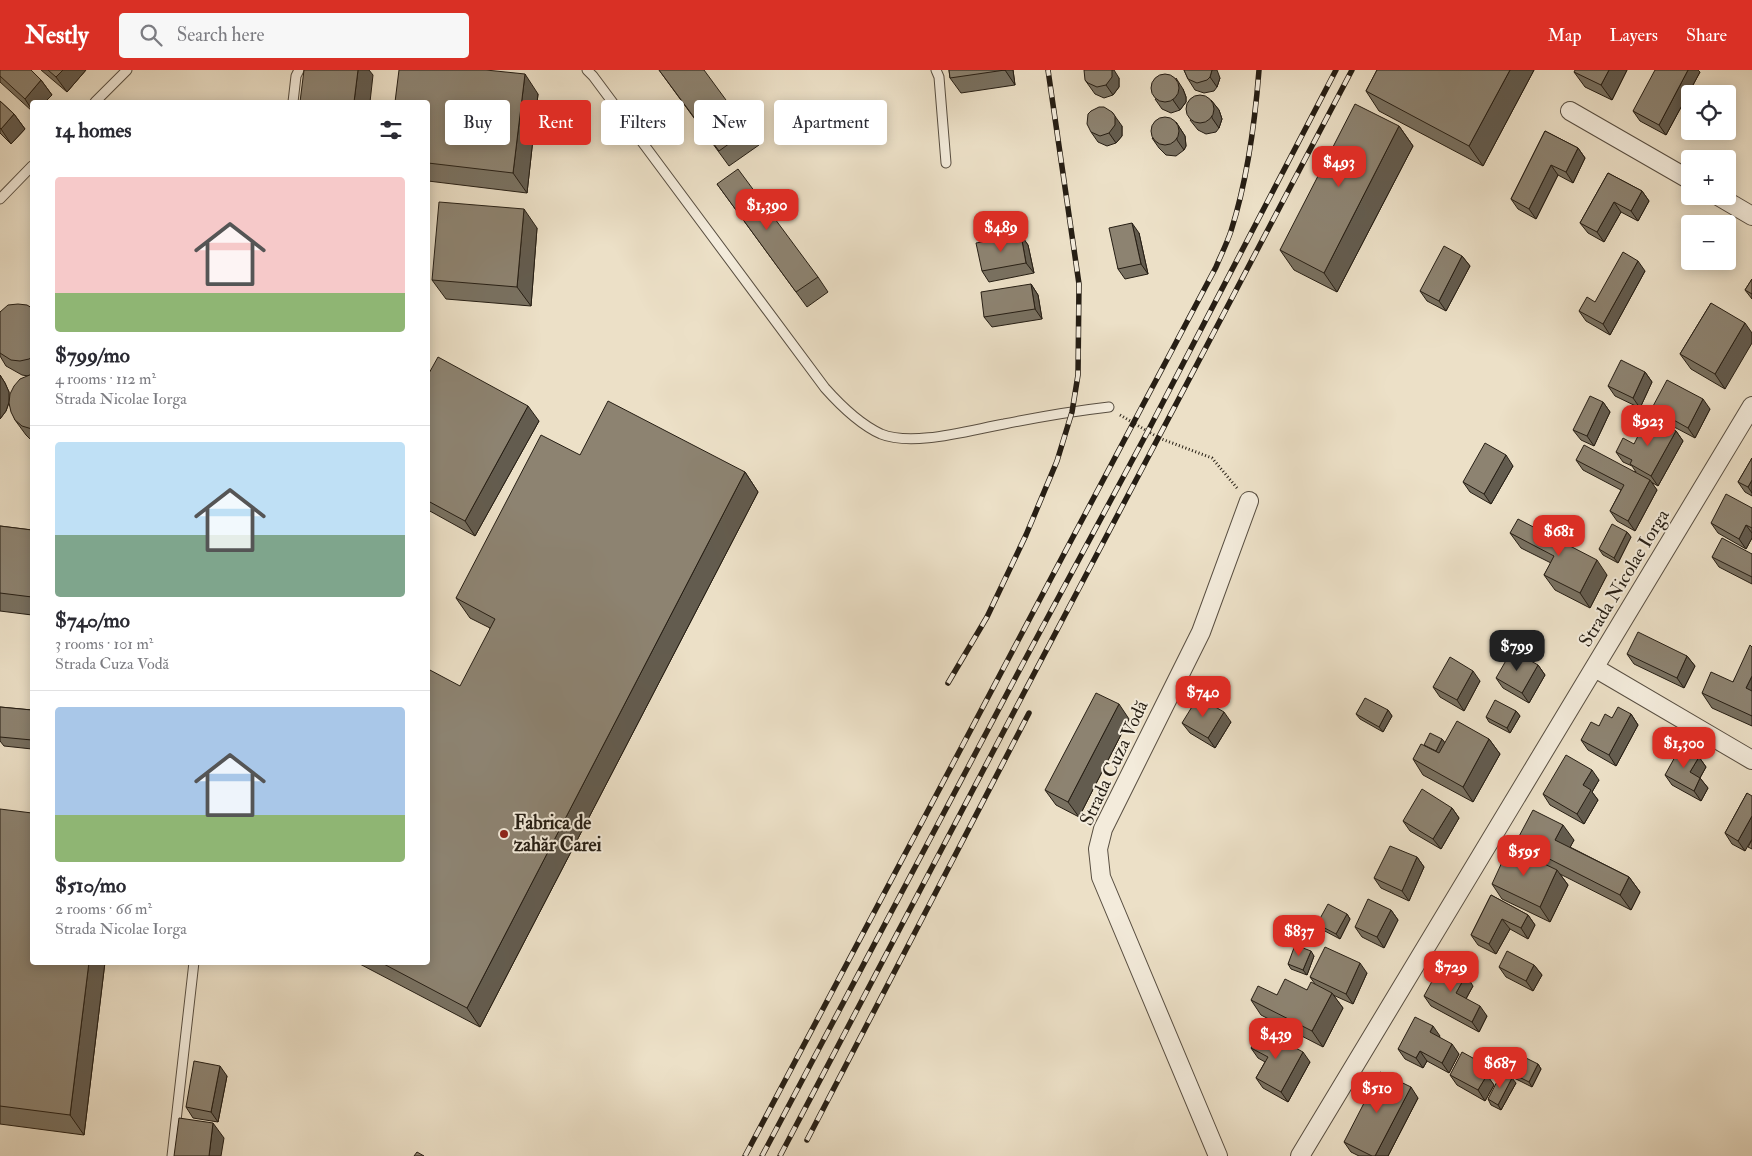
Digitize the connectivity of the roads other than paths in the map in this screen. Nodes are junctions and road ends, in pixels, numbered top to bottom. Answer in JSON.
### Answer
{"nodes":[{"id":1,"x":128,"y":70,"type":"edge"},
{"id":2,"x":299,"y":70,"type":"edge"},
{"id":3,"x":587,"y":70,"type":"edge"},
{"id":4,"x":936,"y":70,"type":"edge"},
{"id":5,"x":97,"y":100,"type":"edge"},
{"id":6,"x":292,"y":100,"type":"edge"},
{"id":7,"x":1570,"y":111,"type":"dead end"},
{"id":8,"x":946,"y":162,"type":"dead end"},
{"id":9,"x":30,"y":168,"type":"edge"},
{"id":10,"x":1681,"y":175,"type":"edge"},
{"id":11,"x":0,"y":199,"type":"edge"},
{"id":12,"x":1733,"y":205,"type":"edge"},
{"id":13,"x":1752,"y":216,"type":"edge"},
{"id":14,"x":1752,"y":406,"type":"edge"},
{"id":15,"x":1109,"y":407,"type":"road end"},
{"id":16,"x":1249,"y":501,"type":"road end"},
{"id":17,"x":1595,"y":668,"type":"junction"},
{"id":18,"x":1752,"y":760,"type":"edge"},
{"id":19,"x":194,"y":965,"type":"edge"},
{"id":20,"x":172,"y":1156,"type":"edge"},
{"id":21,"x":1218,"y":1156,"type":"edge"},
{"id":22,"x":1300,"y":1156,"type":"edge"}],
"edges":[{"from":1,"to":5,"type":"lane"},
{"from":2,"to":6,"type":"lane"},
{"from":3,"to":15,"type":"lane"},
{"from":4,"to":8,"type":"lane"},
{"from":7,"to":10,"type":"street"},
{"from":9,"to":11,"type":"lane"},
{"from":12,"to":13,"type":"street"},
{"from":14,"to":17,"type":"street","name":"Strada Nicolae Iorga"},
{"from":16,"to":21,"type":"street","name":"Strada Cuza Vodă"},
{"from":17,"to":18,"type":"street"},
{"from":17,"to":22,"type":"street","name":"Strada Nicolae Iorga"},
{"from":19,"to":20,"type":"lane"}]}
